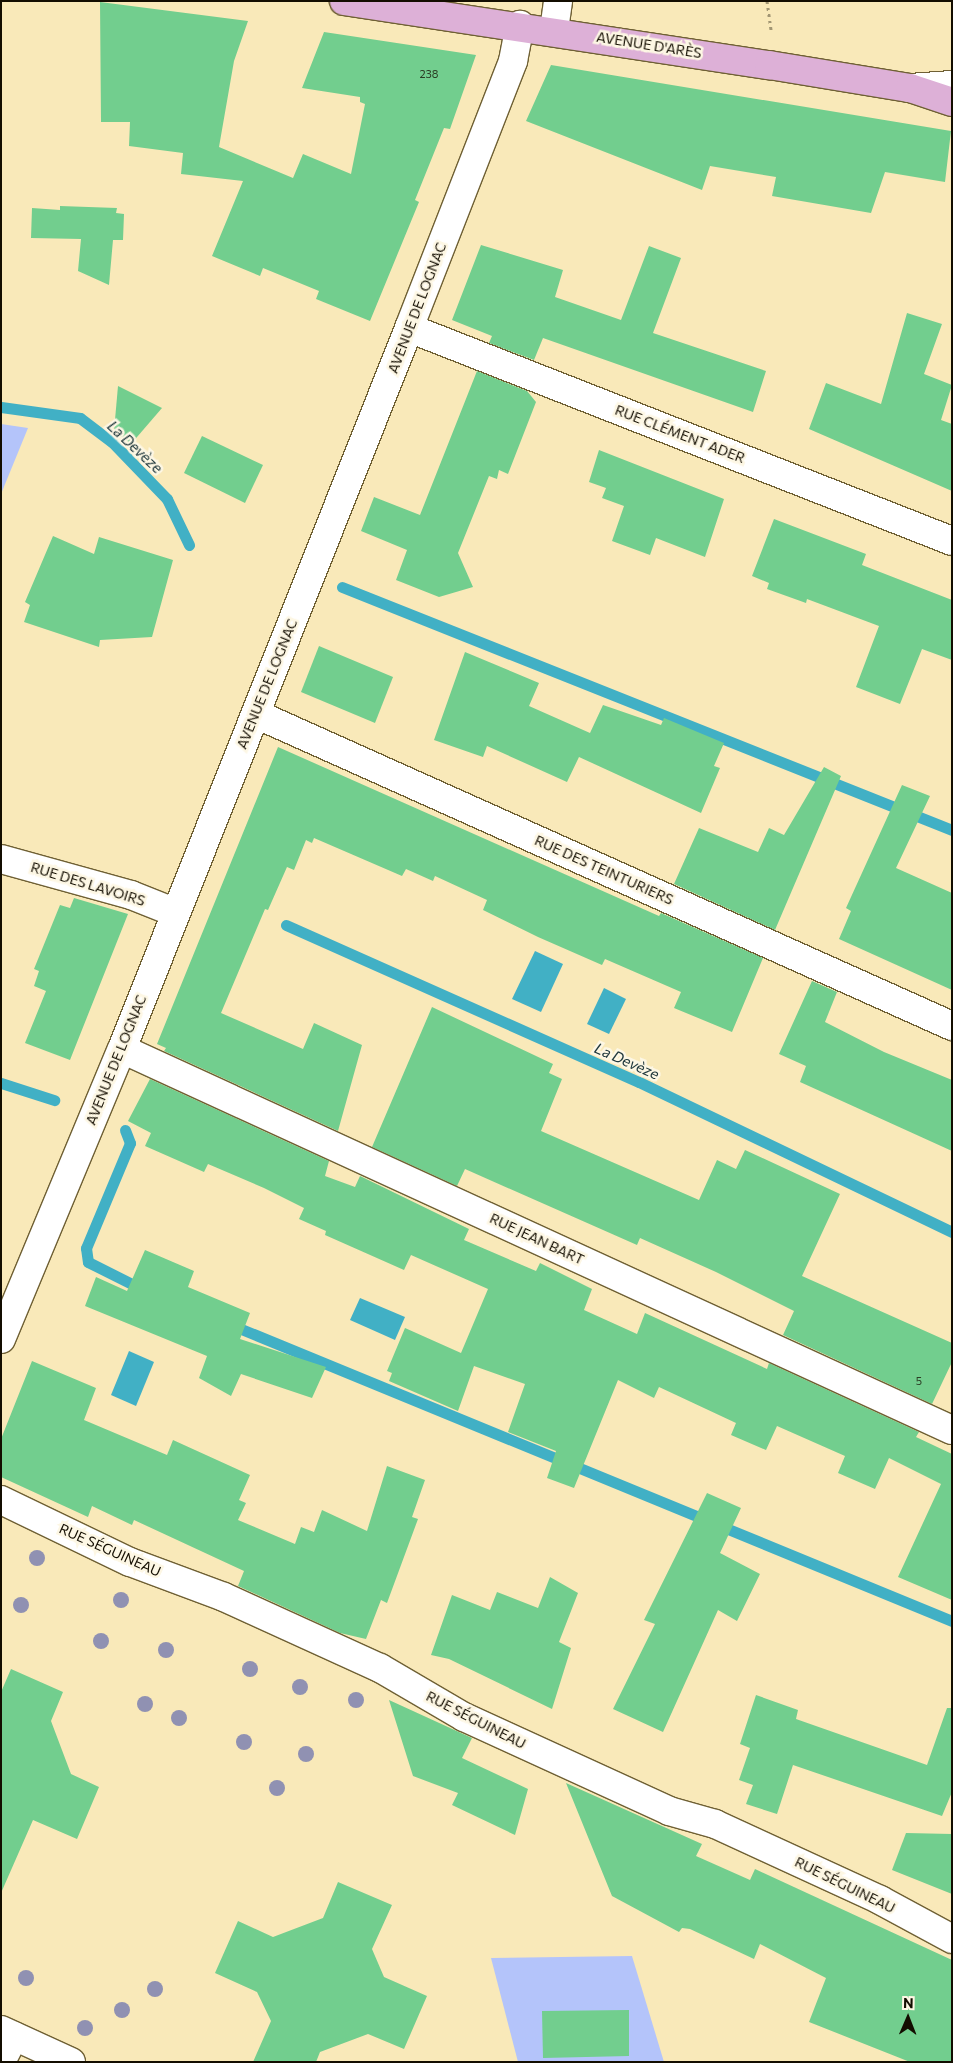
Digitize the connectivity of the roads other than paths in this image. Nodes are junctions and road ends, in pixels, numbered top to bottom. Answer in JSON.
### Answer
{"nodes":[{"id":1,"x":558,"y":1,"type":"edge"},
{"id":2,"x":349,"y":2,"type":"edge"},
{"id":3,"x":520,"y":25,"type":"junction"},
{"id":4,"x":554,"y":30,"type":"junction"},
{"id":5,"x":952,"y":85,"type":"edge"},
{"id":6,"x":910,"y":88,"type":"junction"},
{"id":7,"x":952,"y":102,"type":"edge"},
{"id":8,"x":409,"y":328,"type":"junction"},
{"id":9,"x":952,"y":541,"type":"edge"},
{"id":10,"x":256,"y":714,"type":"junction"},
{"id":11,"x":1,"y":859,"type":"edge"},
{"id":12,"x":174,"y":912,"type":"junction"},
{"id":13,"x":952,"y":1026,"type":"edge"},
{"id":14,"x":122,"y":1049,"type":"junction"},
{"id":15,"x":1,"y":1339,"type":"edge"},
{"id":16,"x":952,"y":1430,"type":"edge"},
{"id":17,"x":1,"y":1500,"type":"edge"},
{"id":18,"x":952,"y":1939,"type":"edge"},
{"id":19,"x":8,"y":2033,"type":"edge"},
{"id":20,"x":1,"y":2062,"type":"edge"},
{"id":21,"x":71,"y":2062,"type":"edge"}],
"edges":[{"from":1,"to":4,"type":"street"},
{"from":2,"to":3,"type":"main road","name":"AVENUE D'ARÈS"},
{"from":3,"to":4,"type":"main road","name":"AVENUE D'ARÈS"},
{"from":3,"to":8,"type":"street","name":"AVENUE DE LOGNAC"},
{"from":4,"to":6,"type":"main road","name":"AVENUE D'ARÈS"},
{"from":5,"to":6,"type":"street"},
{"from":6,"to":7,"type":"main road","name":"AVENUE D'ARÈS"},
{"from":8,"to":9,"type":"street","name":"RUE CLÉMENT ADER"},
{"from":8,"to":10,"type":"street","name":"AVENUE DE LOGNAC"},
{"from":10,"to":12,"type":"street","name":"AVENUE DE LOGNAC"},
{"from":10,"to":13,"type":"street","name":"RUE DES TEINTURIERS"},
{"from":11,"to":12,"type":"street","name":"RUE DES LAVOIRS"},
{"from":12,"to":14,"type":"street","name":"AVENUE DE LOGNAC"},
{"from":14,"to":15,"type":"street","name":"AVENUE DE LOGNAC"},
{"from":14,"to":16,"type":"street","name":"RUE JEAN BART"},
{"from":17,"to":18,"type":"street","name":"RUE SÉGUINEAU"},
{"from":19,"to":20,"type":"street"},
{"from":19,"to":21,"type":"street"}]}
